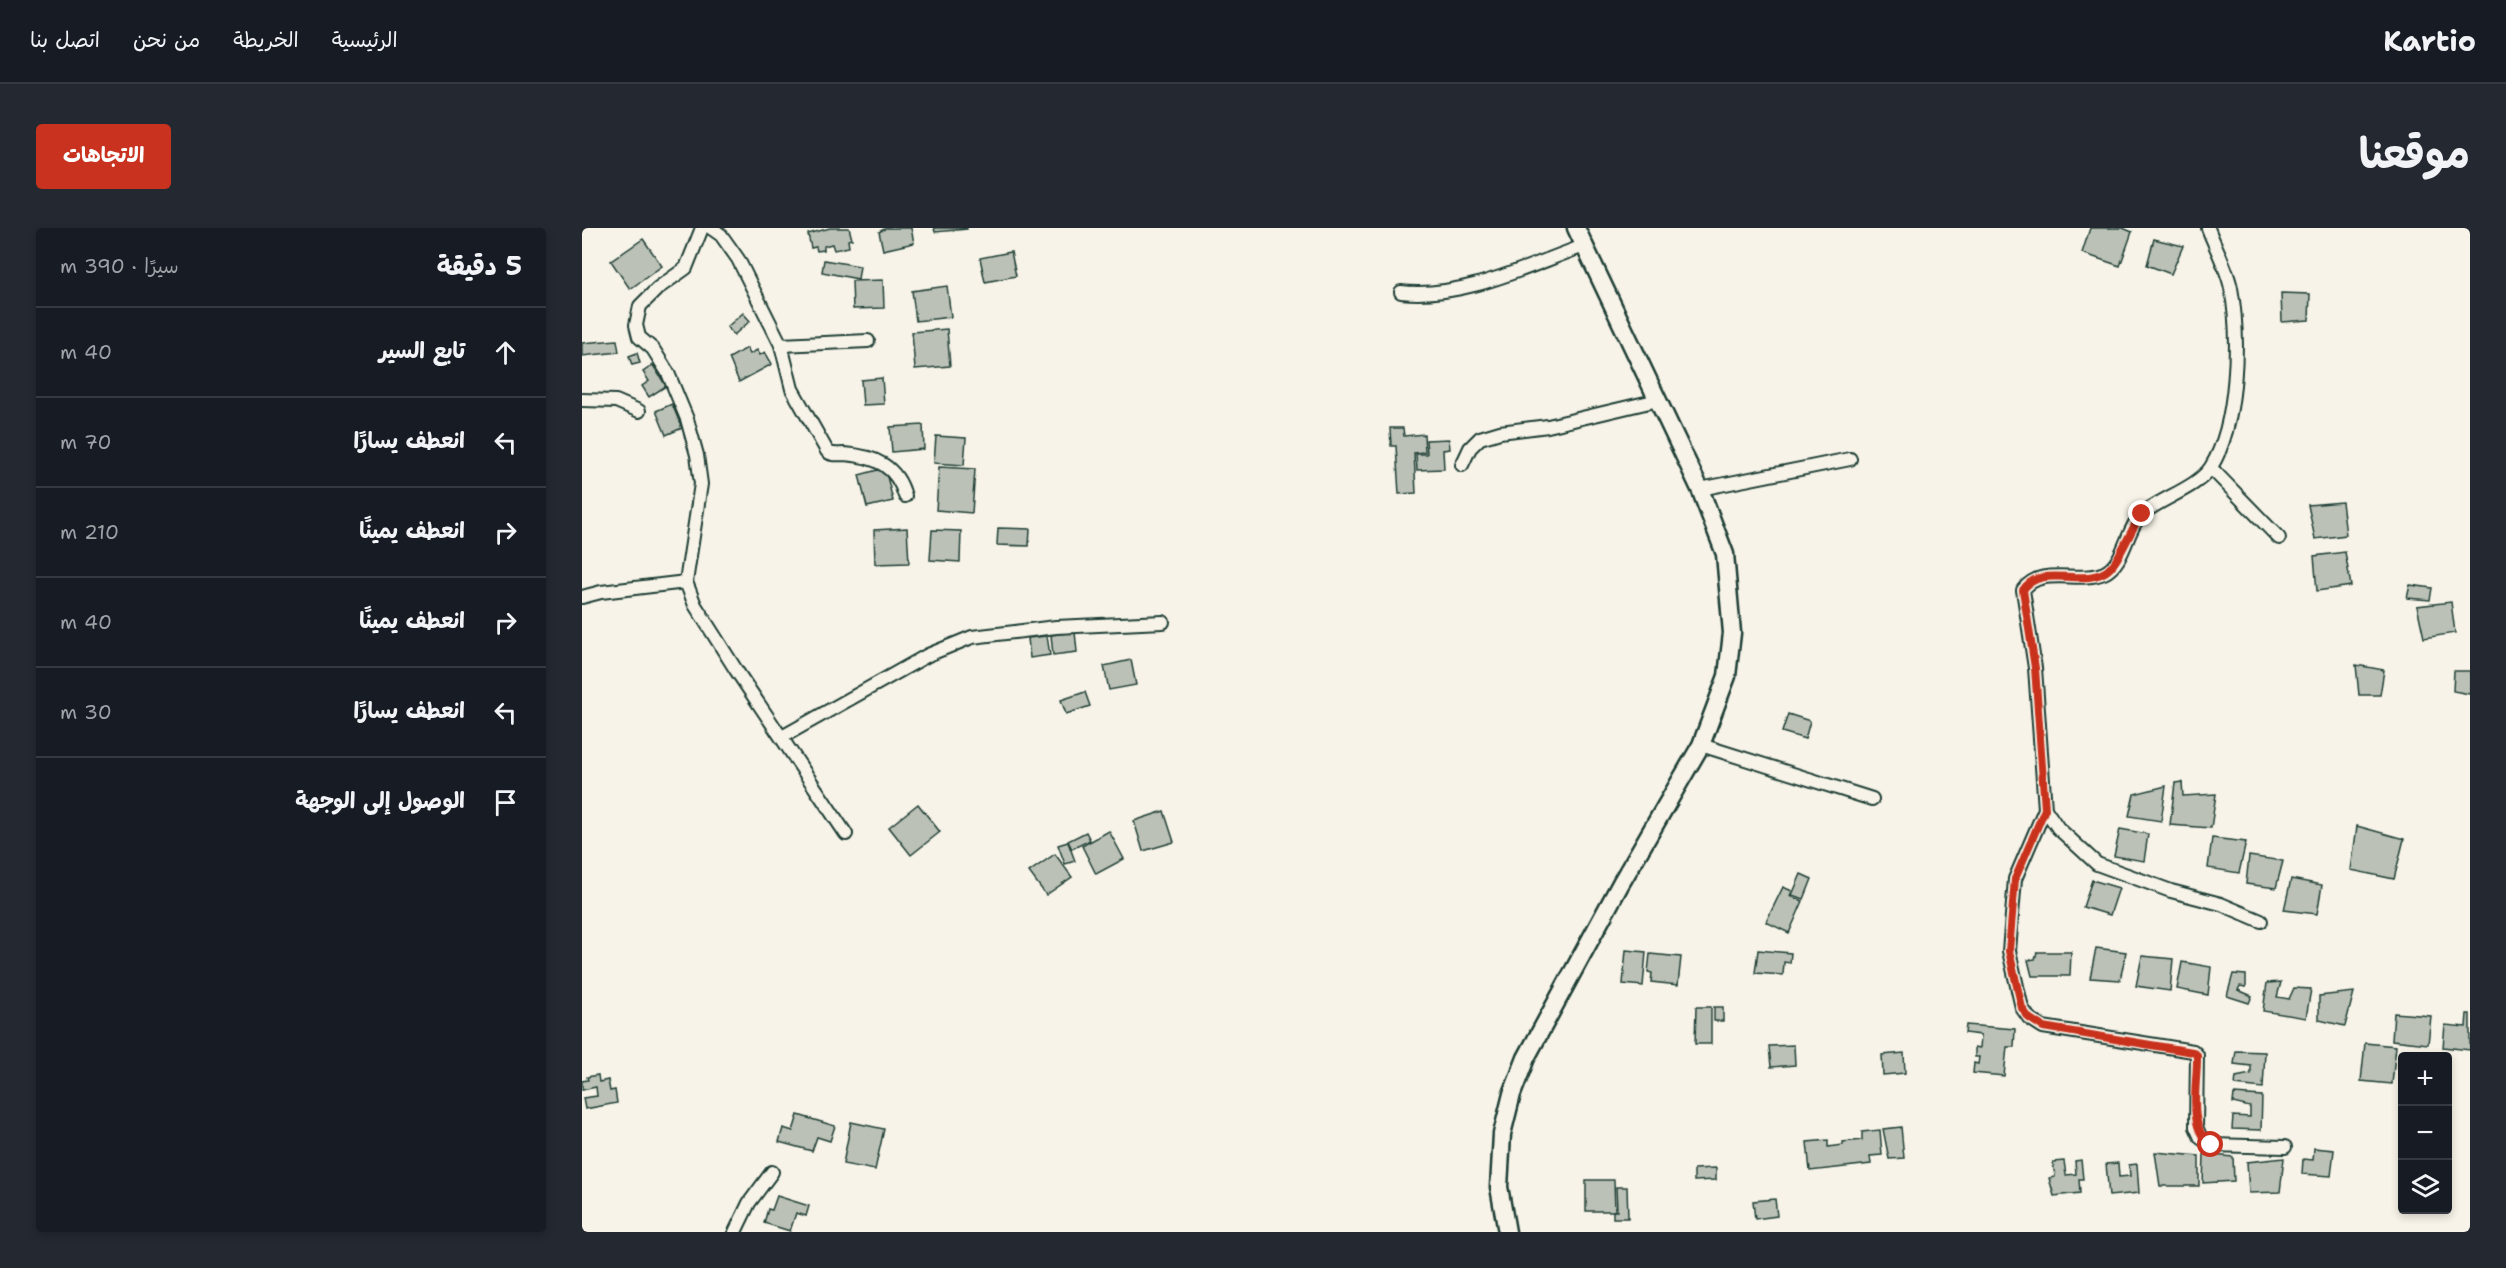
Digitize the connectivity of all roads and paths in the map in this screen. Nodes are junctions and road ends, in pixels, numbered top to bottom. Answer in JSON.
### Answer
{"nodes":[{"id":1,"x":702,"y":228,"type":"edge"},
{"id":2,"x":711,"y":228,"type":"edge"},
{"id":3,"x":1576,"y":228,"type":"edge"},
{"id":4,"x":2208,"y":228,"type":"edge"},
{"id":5,"x":1584,"y":246,"type":"junction"},
{"id":6,"x":1401,"y":292,"type":"dead end"},
{"id":7,"x":868,"y":340,"type":"dead end"},
{"id":8,"x":781,"y":345,"type":"junction"},
{"id":9,"x":582,"y":400,"type":"edge"},
{"id":10,"x":1658,"y":400,"type":"junction"},
{"id":11,"x":639,"y":411,"type":"dead end"},
{"id":12,"x":1850,"y":459,"type":"dead end"},
{"id":13,"x":1462,"y":465,"type":"dead end"},
{"id":14,"x":2211,"y":468,"type":"junction"},
{"id":15,"x":1700,"y":489,"type":"junction"},
{"id":16,"x":906,"y":496,"type":"dead end"},
{"id":17,"x":2279,"y":538,"type":"dead end"},
{"id":18,"x":686,"y":582,"type":"junction"},
{"id":19,"x":582,"y":597,"type":"edge"},
{"id":20,"x":1163,"y":622,"type":"dead end"},
{"id":21,"x":782,"y":737,"type":"junction"},
{"id":22,"x":1701,"y":745,"type":"junction"},
{"id":23,"x":1872,"y":799,"type":"dead end"},
{"id":24,"x":2045,"y":809,"type":"junction"},
{"id":25,"x":846,"y":834,"type":"dead end"},
{"id":26,"x":2261,"y":921,"type":"dead end"},
{"id":27,"x":2285,"y":1147,"type":"dead end"},
{"id":28,"x":772,"y":1172,"type":"dead end"},
{"id":29,"x":735,"y":1232,"type":"edge"},
{"id":30,"x":1507,"y":1232,"type":"edge"}],
"edges":[{"from":1,"to":18,"type":"street"},
{"from":2,"to":8,"type":"street"},
{"from":3,"to":5,"type":"street"},
{"from":4,"to":14,"type":"street"},
{"from":5,"to":6,"type":"street"},
{"from":5,"to":10,"type":"street"},
{"from":7,"to":8,"type":"street"},
{"from":8,"to":16,"type":"street"},
{"from":9,"to":11,"type":"street"},
{"from":10,"to":13,"type":"street"},
{"from":10,"to":15,"type":"street"},
{"from":12,"to":15,"type":"street"},
{"from":14,"to":17,"type":"street"},
{"from":14,"to":24,"type":"street"},
{"from":15,"to":22,"type":"street"},
{"from":18,"to":19,"type":"street"},
{"from":18,"to":21,"type":"street"},
{"from":20,"to":21,"type":"street"},
{"from":21,"to":25,"type":"street"},
{"from":22,"to":23,"type":"street"},
{"from":22,"to":30,"type":"street"},
{"from":24,"to":26,"type":"street"},
{"from":24,"to":27,"type":"street"},
{"from":28,"to":29,"type":"street"}]}
